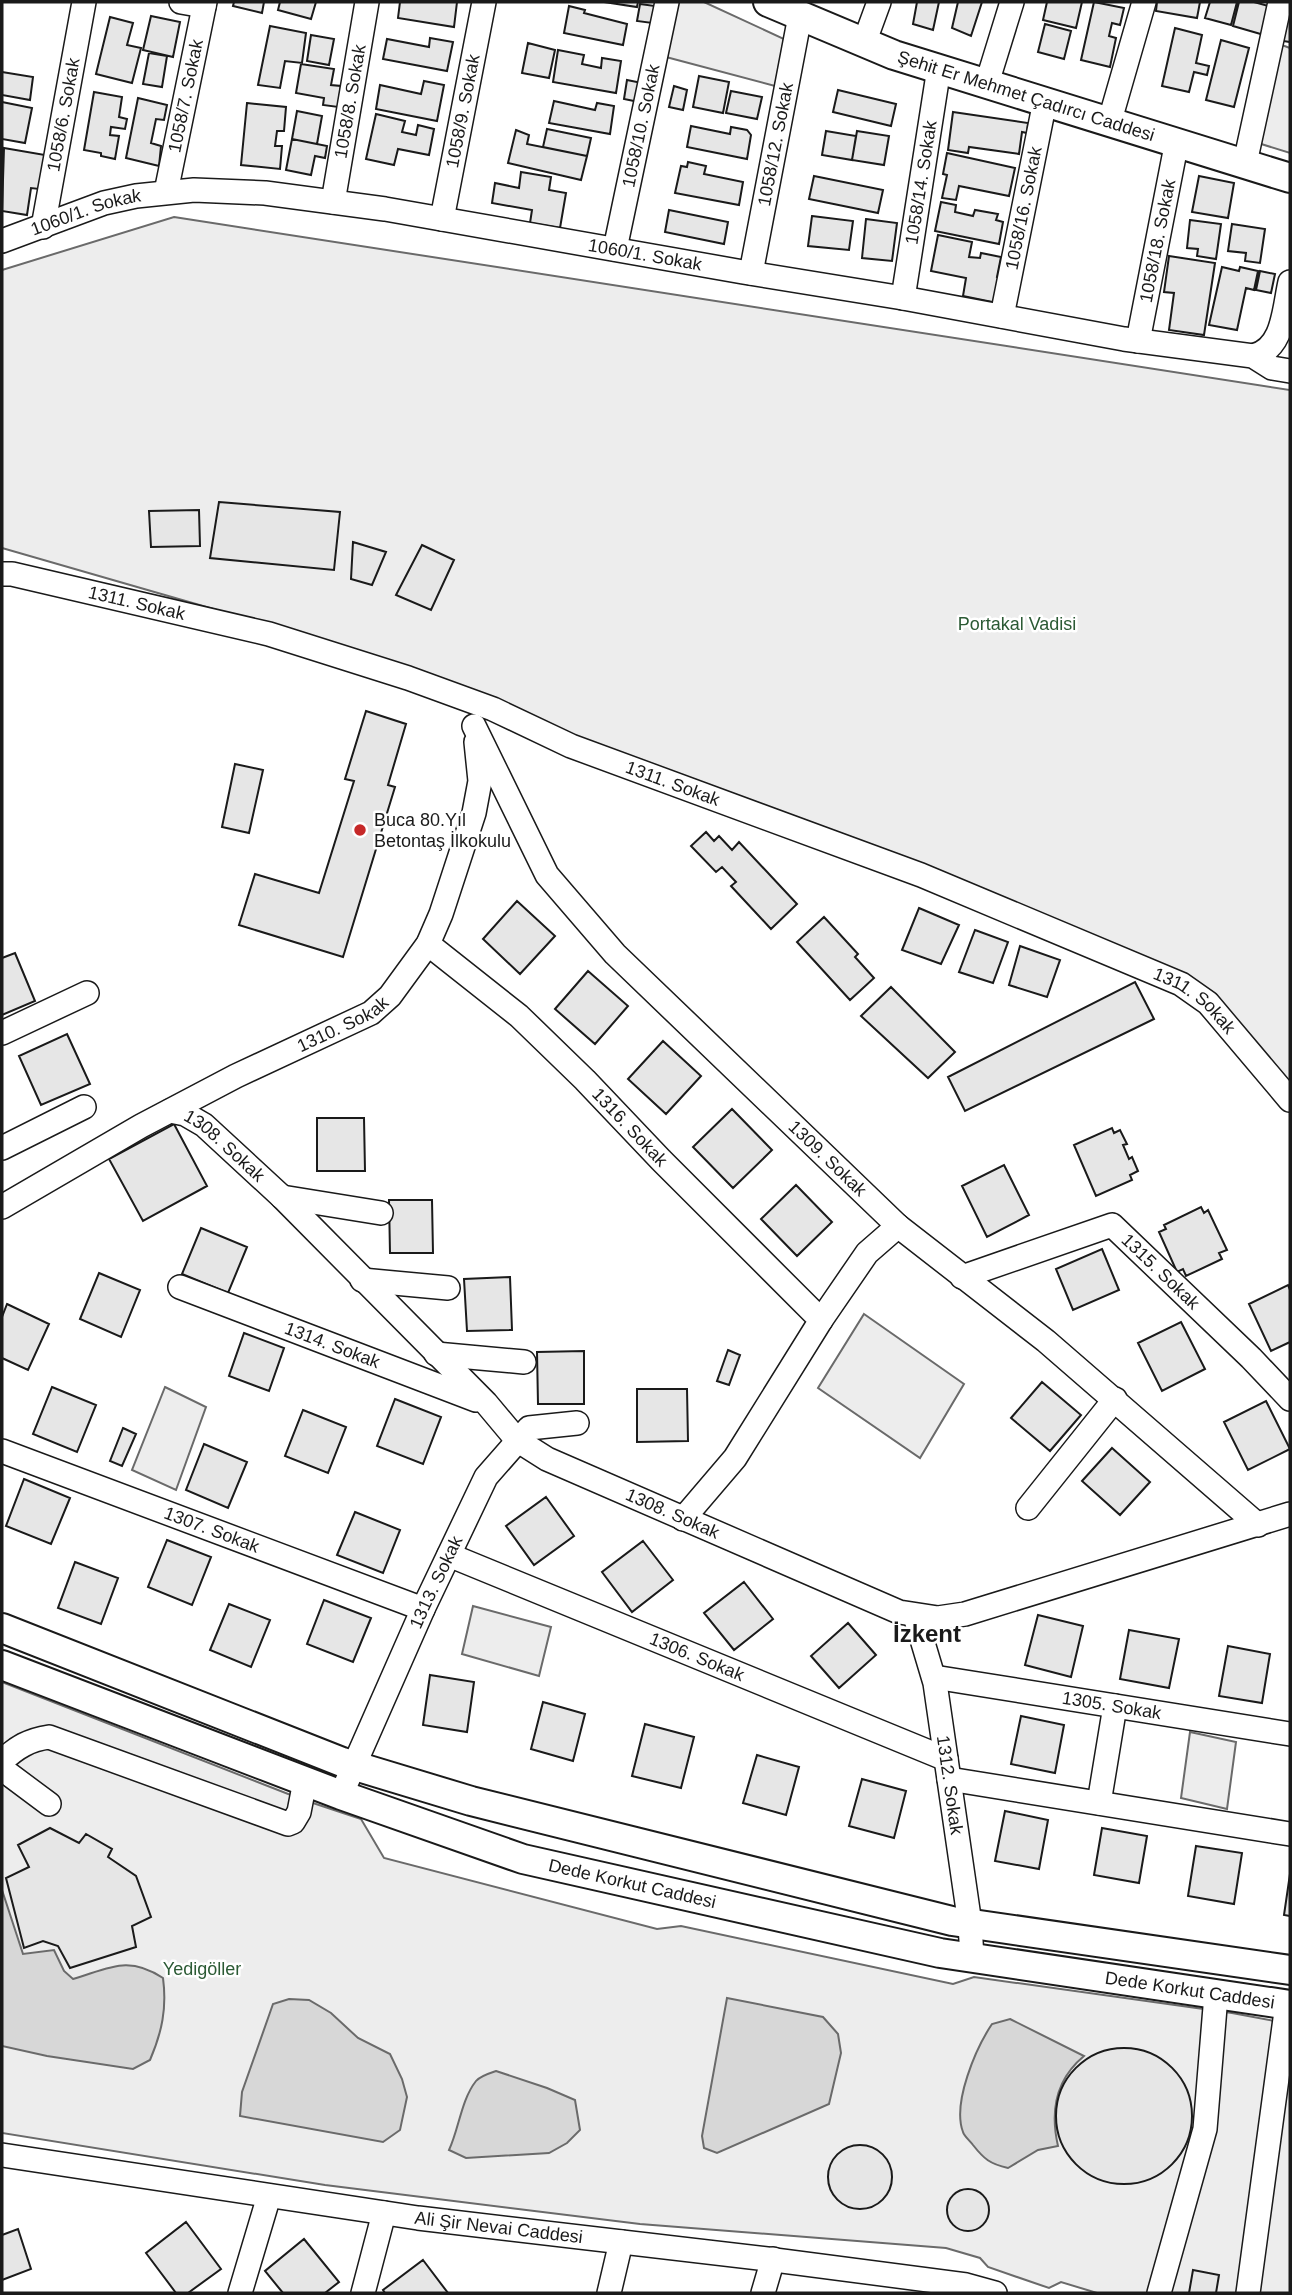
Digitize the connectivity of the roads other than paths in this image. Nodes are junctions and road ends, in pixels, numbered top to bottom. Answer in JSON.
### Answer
{"nodes":[{"id":1,"x":83,"y":2,"type":"edge"},
{"id":2,"x":181,"y":2,"type":"edge"},
{"id":3,"x":368,"y":2,"type":"edge"},
{"id":4,"x":484,"y":2,"type":"edge"},
{"id":5,"x":667,"y":2,"type":"edge"},
{"id":6,"x":768,"y":2,"type":"edge"},
{"id":7,"x":879,"y":2,"type":"edge"},
{"id":8,"x":1012,"y":2,"type":"edge"},
{"id":9,"x":1144,"y":2,"type":"edge"},
{"id":10,"x":1280,"y":2,"type":"edge"},
{"id":11,"x":205,"y":4,"type":"edge"},
{"id":12,"x":800,"y":16,"type":"junction"},
{"id":13,"x":864,"y":43,"type":"junction"},
{"id":14,"x":939,"y":68,"type":"junction"},
{"id":15,"x":987,"y":83,"type":"junction"},
{"id":16,"x":1045,"y":101,"type":"junction"},
{"id":17,"x":1110,"y":121,"type":"junction"},
{"id":18,"x":1177,"y":141,"type":"junction"},
{"id":19,"x":1245,"y":163,"type":"junction"},
{"id":20,"x":1290,"y":178,"type":"edge"},
{"id":21,"x":166,"y":192,"type":"junction"},
{"id":22,"x":333,"y":202,"type":"junction"},
{"id":23,"x":442,"y":219,"type":"junction"},
{"id":24,"x":43,"y":227,"type":"junction"},
{"id":25,"x":2,"y":241,"type":"edge"},
{"id":26,"x":615,"y":249,"type":"junction"},
{"id":27,"x":751,"y":273,"type":"junction"},
{"id":28,"x":1290,"y":282,"type":"edge"},
{"id":29,"x":903,"y":298,"type":"junction"},
{"id":30,"x":1002,"y":316,"type":"junction"},
{"id":31,"x":1138,"y":341,"type":"junction"},
{"id":32,"x":1253,"y":356,"type":"junction"},
{"id":33,"x":1290,"y":371,"type":"edge"},
{"id":34,"x":2,"y":574,"type":"edge"},
{"id":35,"x":450,"y":694,"type":"junction"},
{"id":36,"x":474,"y":726,"type":"junction"},
{"id":37,"x":428,"y":944,"type":"junction"},
{"id":38,"x":87,"y":993,"type":"dead end"},
{"id":39,"x":2,"y":1033,"type":"edge"},
{"id":40,"x":1290,"y":1100,"type":"edge"},
{"id":41,"x":84,"y":1107,"type":"dead end"},
{"id":42,"x":170,"y":1111,"type":"junction"},
{"id":43,"x":2,"y":1148,"type":"edge"},
{"id":44,"x":282,"y":1197,"type":"junction"},
{"id":45,"x":2,"y":1207,"type":"edge"},
{"id":46,"x":380,"y":1213,"type":"dead end"},
{"id":47,"x":898,"y":1226,"type":"junction"},
{"id":48,"x":962,"y":1276,"type":"junction"},
{"id":49,"x":362,"y":1280,"type":"junction"},
{"id":50,"x":180,"y":1287,"type":"dead end"},
{"id":51,"x":447,"y":1288,"type":"dead end"},
{"id":52,"x":821,"y":1320,"type":"junction"},
{"id":53,"x":436,"y":1354,"type":"junction"},
{"id":54,"x":524,"y":1362,"type":"dead end"},
{"id":55,"x":1115,"y":1399,"type":"junction"},
{"id":56,"x":1290,"y":1399,"type":"edge"},
{"id":57,"x":486,"y":1403,"type":"junction"},
{"id":58,"x":578,"y":1423,"type":"dead end"},
{"id":59,"x":517,"y":1440,"type":"junction"},
{"id":60,"x":2,"y":1451,"type":"edge"},
{"id":61,"x":1028,"y":1508,"type":"dead end"},
{"id":62,"x":1290,"y":1514,"type":"edge"},
{"id":63,"x":683,"y":1519,"type":"junction"},
{"id":64,"x":1258,"y":1525,"type":"junction"},
{"id":65,"x":449,"y":1555,"type":"junction"},
{"id":66,"x":423,"y":1609,"type":"junction"},
{"id":67,"x":915,"y":1616,"type":"junction"},
{"id":68,"x":2,"y":1628,"type":"edge"},
{"id":69,"x":2,"y":1665,"type":"edge"},
{"id":70,"x":934,"y":1677,"type":"junction"},
{"id":71,"x":1115,"y":1706,"type":"junction"},
{"id":72,"x":1290,"y":1734,"type":"edge"},
{"id":73,"x":2,"y":1761,"type":"edge"},
{"id":74,"x":353,"y":1765,"type":"junction"},
{"id":75,"x":2,"y":1769,"type":"edge"},
{"id":76,"x":948,"y":1769,"type":"junction"},
{"id":77,"x":305,"y":1781,"type":"junction"},
{"id":78,"x":341,"y":1795,"type":"junction"},
{"id":79,"x":1099,"y":1803,"type":"junction"},
{"id":80,"x":50,"y":1804,"type":"dead end"},
{"id":81,"x":1290,"y":1834,"type":"edge"},
{"id":82,"x":970,"y":1924,"type":"junction"},
{"id":83,"x":972,"y":1958,"type":"junction"},
{"id":84,"x":1290,"y":1970,"type":"edge"},
{"id":85,"x":1216,"y":1995,"type":"junction"},
{"id":86,"x":1289,"y":2005,"type":"edge"},
{"id":87,"x":2,"y":2155,"type":"edge"},
{"id":88,"x":270,"y":2196,"type":"junction"},
{"id":89,"x":384,"y":2213,"type":"junction"},
{"id":90,"x":621,"y":2242,"type":"junction"},
{"id":91,"x":773,"y":2259,"type":"junction"},
{"id":92,"x":893,"y":2285,"type":"edge"},
{"id":93,"x":988,"y":2292,"type":"edge"},
{"id":94,"x":240,"y":2293,"type":"edge"},
{"id":95,"x":363,"y":2293,"type":"edge"},
{"id":96,"x":609,"y":2293,"type":"edge"},
{"id":97,"x":763,"y":2293,"type":"edge"},
{"id":98,"x":1159,"y":2293,"type":"edge"},
{"id":99,"x":1248,"y":2293,"type":"edge"}],
"edges":[{"from":1,"to":24,"type":"street","name":"1058/6. Sokak"},
{"from":2,"to":11,"type":"street"},
{"from":3,"to":22,"type":"street","name":"1058/8. Sokak"},
{"from":4,"to":23,"type":"street","name":"1058/9. Sokak"},
{"from":5,"to":26,"type":"street","name":"1058/10. Sokak"},
{"from":6,"to":12,"type":"main road","name":"Şehit Er Mehmet Çadırcı Caddesi"},
{"from":7,"to":13,"type":"street"},
{"from":8,"to":15,"type":"street"},
{"from":9,"to":17,"type":"street"},
{"from":10,"to":19,"type":"street"},
{"from":11,"to":21,"type":"street","name":"1058/7. Sokak"},
{"from":12,"to":13,"type":"main road","name":"Şehit Er Mehmet Çadırcı Caddesi"},
{"from":12,"to":27,"type":"street","name":"1058/12. Sokak"},
{"from":13,"to":14,"type":"main road","name":"Şehit Er Mehmet Çadırcı Caddesi"},
{"from":14,"to":15,"type":"main road","name":"Şehit Er Mehmet Çadırcı Caddesi"},
{"from":14,"to":29,"type":"street","name":"1058/14. Sokak"},
{"from":15,"to":16,"type":"main road","name":"Şehit Er Mehmet Çadırcı Caddesi"},
{"from":16,"to":17,"type":"main road","name":"Şehit Er Mehmet Çadırcı Caddesi"},
{"from":16,"to":30,"type":"street","name":"1058/16. Sokak"},
{"from":17,"to":18,"type":"main road","name":"Şehit Er Mehmet Çadırcı Caddesi"},
{"from":18,"to":19,"type":"main road","name":"Şehit Er Mehmet Çadırcı Caddesi"},
{"from":18,"to":31,"type":"street","name":"1058/18. Sokak"},
{"from":19,"to":20,"type":"main road","name":"Şehit Er Mehmet Çadırcı Caddesi"},
{"from":21,"to":22,"type":"street","name":"1060/1. Sokak"},
{"from":21,"to":24,"type":"street","name":"1060/1. Sokak"},
{"from":22,"to":23,"type":"street","name":"1060/1. Sokak"},
{"from":23,"to":26,"type":"street","name":"1060/1. Sokak"},
{"from":24,"to":25,"type":"street","name":"1060/1. Sokak"},
{"from":26,"to":27,"type":"street","name":"1060/1. Sokak"},
{"from":27,"to":29,"type":"street","name":"1060/1. Sokak"},
{"from":28,"to":32,"type":"street"},
{"from":29,"to":30,"type":"street","name":"1060/1. Sokak"},
{"from":30,"to":31,"type":"street","name":"1060/1. Sokak"},
{"from":31,"to":32,"type":"street","name":"1060/1. Sokak"},
{"from":32,"to":33,"type":"street","name":"1060/1. Sokak"},
{"from":34,"to":35,"type":"street","name":"1311. Sokak"},
{"from":35,"to":36,"type":"street"},
{"from":35,"to":40,"type":"street","name":"1311. Sokak"},
{"from":36,"to":37,"type":"street","name":"1310. Sokak"},
{"from":36,"to":47,"type":"street","name":"1309. Sokak"},
{"from":37,"to":42,"type":"street","name":"1310. Sokak"},
{"from":37,"to":52,"type":"street","name":"1316. Sokak"},
{"from":38,"to":39,"type":"street"},
{"from":41,"to":43,"type":"street"},
{"from":42,"to":44,"type":"street","name":"1308. Sokak"},
{"from":42,"to":45,"type":"street","name":"1310. Sokak"},
{"from":44,"to":46,"type":"street"},
{"from":44,"to":49,"type":"street","name":"1308. Sokak"},
{"from":47,"to":48,"type":"street","name":"1309. Sokak"},
{"from":47,"to":52,"type":"street"},
{"from":48,"to":55,"type":"street","name":"1309. Sokak"},
{"from":48,"to":56,"type":"street","name":"1315. Sokak"},
{"from":49,"to":51,"type":"street"},
{"from":49,"to":53,"type":"street","name":"1308. Sokak"},
{"from":50,"to":57,"type":"street","name":"1314. Sokak"},
{"from":52,"to":63,"type":"street"},
{"from":53,"to":54,"type":"street"},
{"from":53,"to":57,"type":"street","name":"1308. Sokak"},
{"from":55,"to":61,"type":"street"},
{"from":55,"to":64,"type":"street","name":"1309. Sokak"},
{"from":57,"to":59,"type":"street","name":"1308. Sokak"},
{"from":58,"to":59,"type":"street","name":"1313. Sokak"},
{"from":59,"to":63,"type":"street","name":"1308. Sokak"},
{"from":59,"to":65,"type":"street","name":"1313. Sokak"},
{"from":60,"to":66,"type":"street","name":"1307. Sokak"},
{"from":62,"to":64,"type":"street","name":"1308. Sokak"},
{"from":63,"to":67,"type":"street","name":"1308. Sokak"},
{"from":64,"to":67,"type":"street","name":"1308. Sokak"},
{"from":65,"to":66,"type":"street","name":"1313. Sokak"},
{"from":65,"to":76,"type":"street","name":"1306. Sokak"},
{"from":66,"to":74,"type":"street","name":"1313. Sokak"},
{"from":67,"to":70,"type":"street","name":"1312. Sokak"},
{"from":68,"to":74,"type":"main road","name":"Dede Korkut Caddesi"},
{"from":69,"to":77,"type":"main road","name":"Dede Korkut Caddesi"},
{"from":70,"to":71,"type":"street","name":"1305. Sokak"},
{"from":70,"to":76,"type":"street","name":"1312. Sokak"},
{"from":71,"to":72,"type":"street","name":"1305. Sokak"},
{"from":71,"to":79,"type":"street"},
{"from":73,"to":77,"type":"street"},
{"from":74,"to":78,"type":"street","name":"1313. Sokak"},
{"from":74,"to":82,"type":"main road","name":"Dede Korkut Caddesi"},
{"from":75,"to":80,"type":"street"},
{"from":76,"to":79,"type":"street","name":"1306. Sokak"},
{"from":76,"to":82,"type":"street","name":"1312. Sokak"},
{"from":77,"to":78,"type":"main road","name":"Dede Korkut Caddesi"},
{"from":78,"to":83,"type":"main road","name":"Dede Korkut Caddesi"},
{"from":79,"to":81,"type":"street","name":"1306. Sokak"},
{"from":82,"to":83,"type":"street","name":"1312. Sokak"},
{"from":82,"to":84,"type":"main road","name":"Dede Korkut Caddesi"},
{"from":83,"to":85,"type":"main road","name":"Dede Korkut Caddesi"},
{"from":85,"to":86,"type":"main road","name":"Dede Korkut Caddesi"},
{"from":85,"to":98,"type":"street"},
{"from":86,"to":99,"type":"street"},
{"from":87,"to":88,"type":"street","name":"Ali Şir Nevai Caddesi"},
{"from":88,"to":89,"type":"street","name":"Ali Şir Nevai Caddesi"},
{"from":88,"to":94,"type":"street"},
{"from":89,"to":90,"type":"street","name":"Ali Şir Nevai Caddesi"},
{"from":89,"to":95,"type":"street"},
{"from":90,"to":91,"type":"street","name":"Ali Şir Nevai Caddesi"},
{"from":90,"to":96,"type":"street"},
{"from":91,"to":92,"type":"street","name":"Ali Şir Nevai Caddesi"},
{"from":91,"to":97,"type":"street"},
{"from":92,"to":93,"type":"street","name":"Ali Şir Nevai Caddesi"}]}
